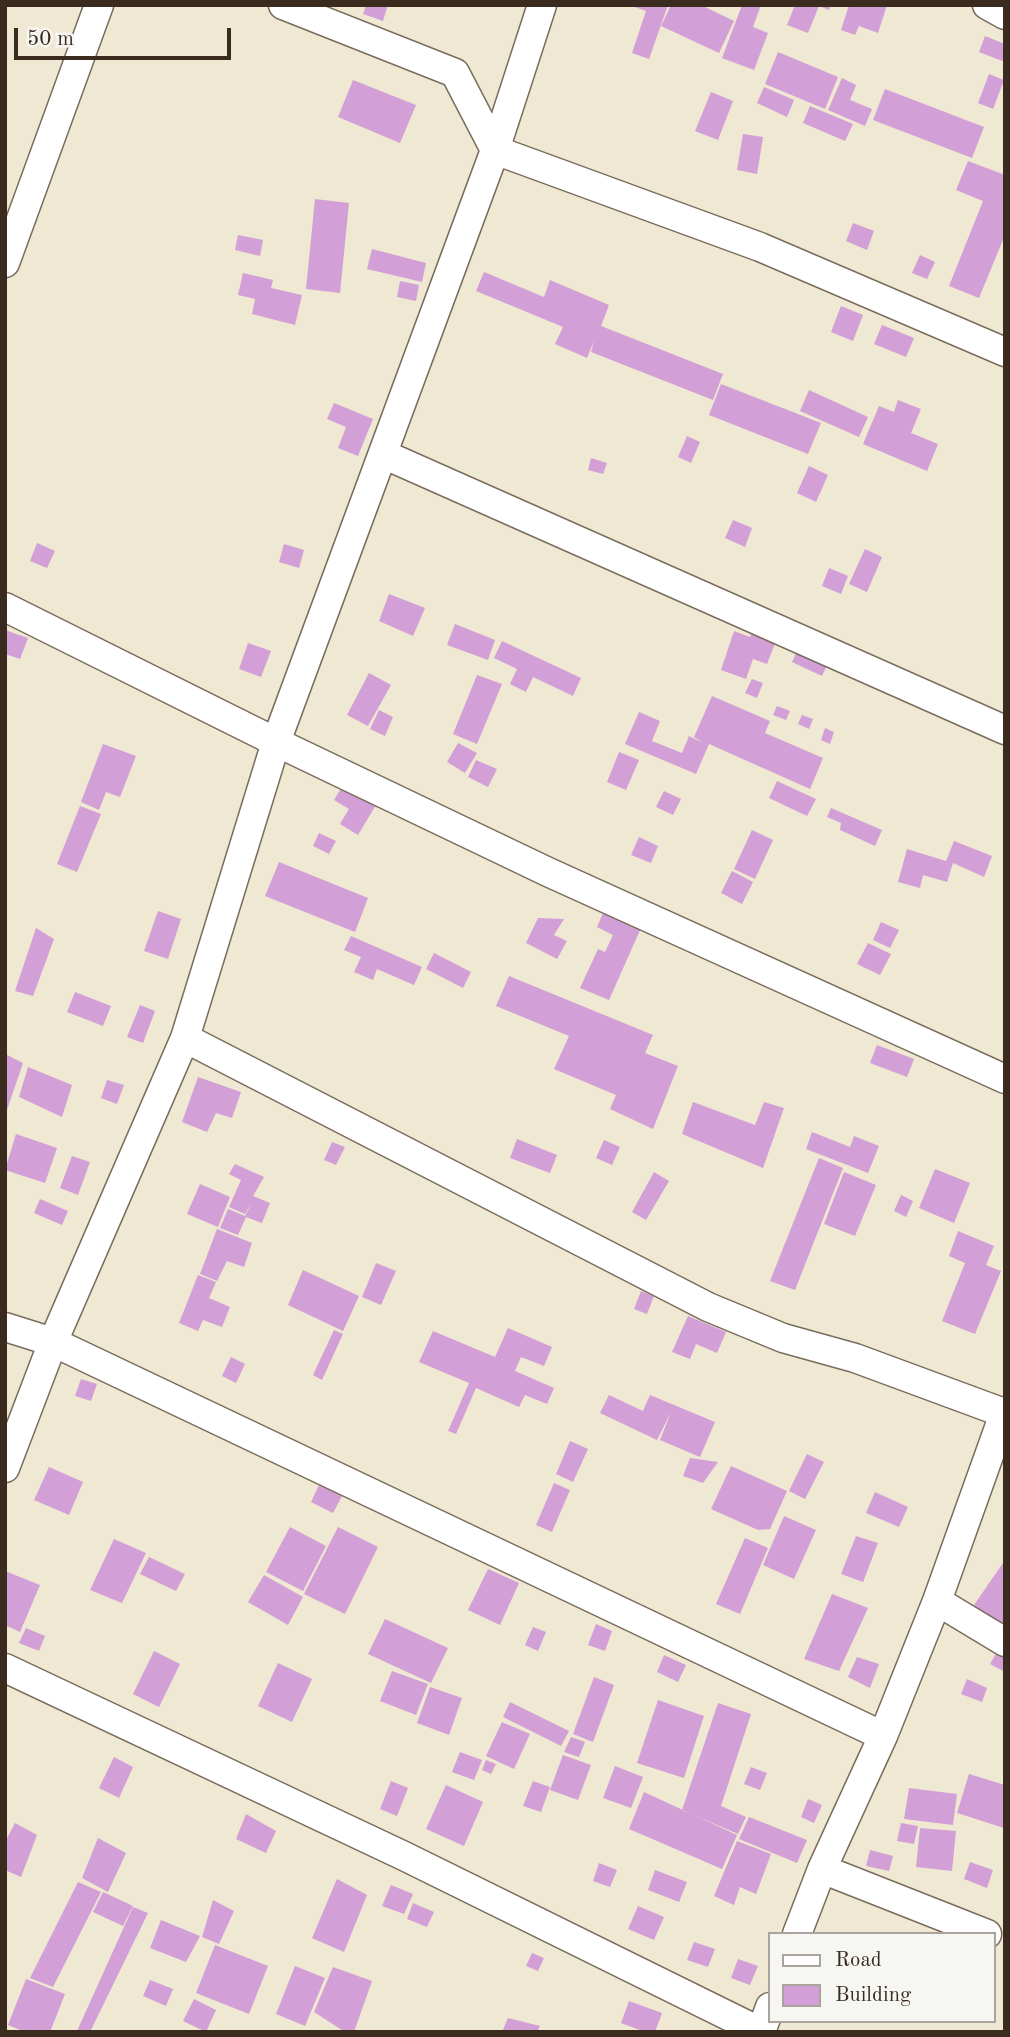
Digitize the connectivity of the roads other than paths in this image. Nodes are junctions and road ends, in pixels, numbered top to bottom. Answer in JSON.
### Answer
{"nodes":[{"id":1,"x":99,"y":5,"type":"edge"},
{"id":2,"x":283,"y":5,"type":"edge"},
{"id":3,"x":542,"y":5,"type":"edge"},
{"id":4,"x":987,"y":5,"type":"edge"},
{"id":5,"x":1005,"y":15,"type":"edge"},
{"id":6,"x":495,"y":150,"type":"junction"},
{"id":7,"x":5,"y":263,"type":"edge"},
{"id":8,"x":1005,"y":352,"type":"edge"},
{"id":9,"x":383,"y":454,"type":"junction"},
{"id":10,"x":5,"y":607,"type":"edge"},
{"id":11,"x":1005,"y":730,"type":"edge"},
{"id":12,"x":276,"y":742,"type":"junction"},
{"id":13,"x":185,"y":1038,"type":"junction"},
{"id":14,"x":1005,"y":1079,"type":"edge"},
{"id":15,"x":5,"y":1327,"type":"edge"},
{"id":16,"x":53,"y":1342,"type":"junction"},
{"id":17,"x":1004,"y":1412,"type":"edge"},
{"id":18,"x":5,"y":1468,"type":"edge"},
{"id":19,"x":937,"y":1601,"type":"junction"},
{"id":20,"x":1005,"y":1642,"type":"edge"},
{"id":21,"x":5,"y":1668,"type":"edge"},
{"id":22,"x":883,"y":1736,"type":"junction"},
{"id":23,"x":822,"y":1869,"type":"junction"},
{"id":24,"x":798,"y":1932,"type":"edge"},
{"id":25,"x":982,"y":1932,"type":"edge"},
{"id":26,"x":768,"y":2013,"type":"edge"}],
"edges":[{"from":1,"to":7,"type":"street"},
{"from":2,"to":6,"type":"street"},
{"from":3,"to":6,"type":"street"},
{"from":4,"to":5,"type":"street"},
{"from":6,"to":8,"type":"street"},
{"from":6,"to":9,"type":"street"},
{"from":9,"to":11,"type":"street"},
{"from":9,"to":12,"type":"street"},
{"from":10,"to":12,"type":"street"},
{"from":12,"to":13,"type":"street"},
{"from":12,"to":14,"type":"street"},
{"from":13,"to":16,"type":"street"},
{"from":13,"to":17,"type":"street"},
{"from":15,"to":16,"type":"street"},
{"from":16,"to":18,"type":"street"},
{"from":16,"to":22,"type":"street"},
{"from":17,"to":19,"type":"street"},
{"from":19,"to":20,"type":"street"},
{"from":19,"to":22,"type":"street"},
{"from":21,"to":26,"type":"street"},
{"from":22,"to":23,"type":"street"},
{"from":23,"to":24,"type":"street"},
{"from":23,"to":25,"type":"street"}]}
